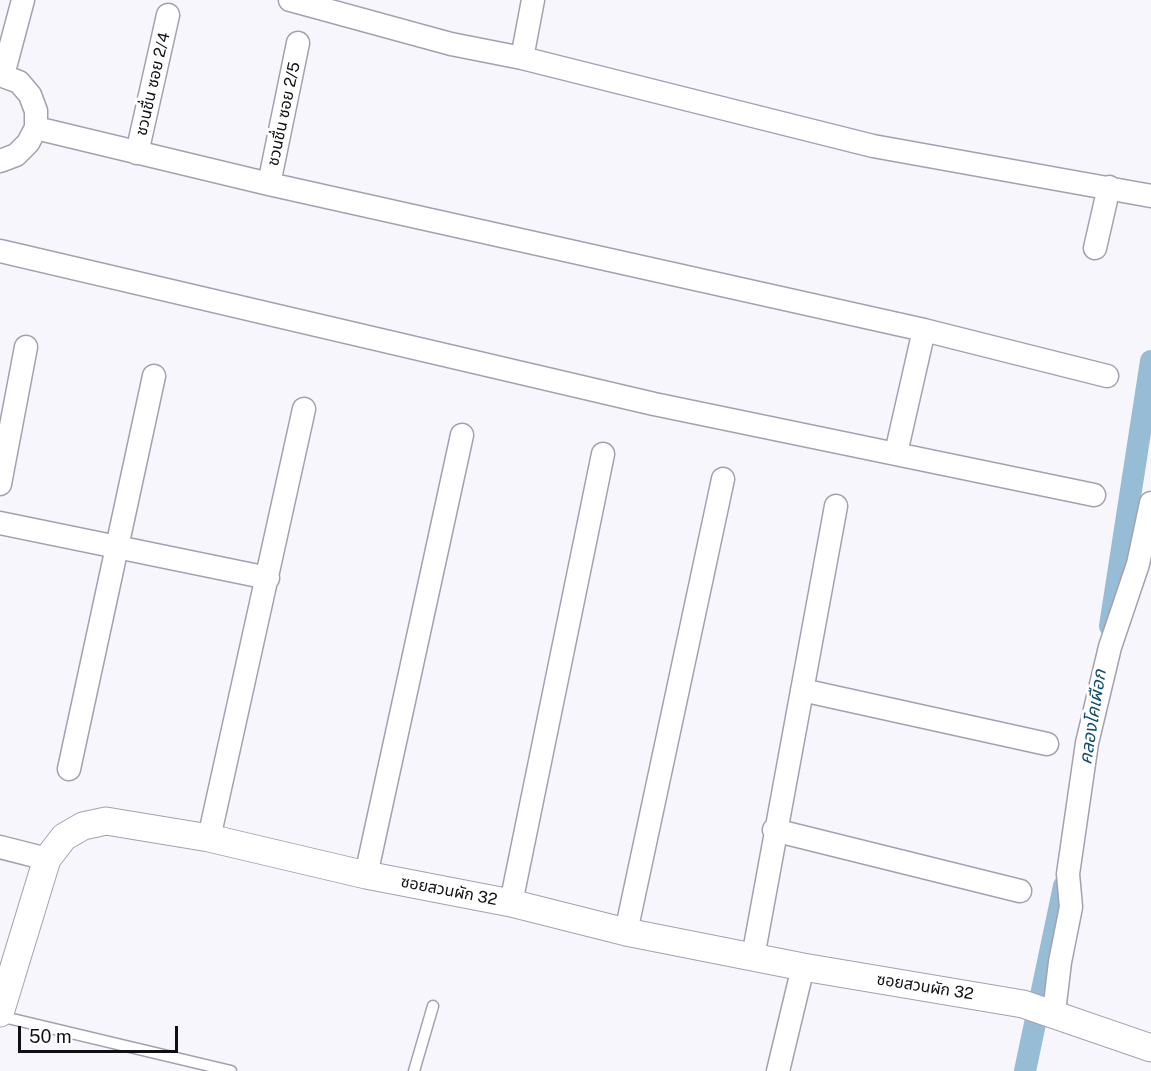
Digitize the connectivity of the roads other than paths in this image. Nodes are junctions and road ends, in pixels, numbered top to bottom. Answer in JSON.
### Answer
{"nodes":[{"id":1,"x":23,"y":0,"type":"edge"},
{"id":2,"x":290,"y":0,"type":"edge"},
{"id":3,"x":533,"y":0,"type":"edge"},
{"id":4,"x":168,"y":15,"type":"dead end"},
{"id":5,"x":298,"y":44,"type":"dead end"},
{"id":6,"x":522,"y":58,"type":"junction"},
{"id":7,"x":2,"y":75,"type":"edge"},
{"id":8,"x":36,"y":128,"type":"junction"},
{"id":9,"x":137,"y":153,"type":"junction"},
{"id":10,"x":0,"y":161,"type":"edge"},
{"id":11,"x":269,"y":184,"type":"junction"},
{"id":12,"x":1109,"y":187,"type":"junction"},
{"id":13,"x":1151,"y":196,"type":"edge"},
{"id":14,"x":1095,"y":248,"type":"dead end"},
{"id":15,"x":0,"y":251,"type":"edge"},
{"id":16,"x":924,"y":330,"type":"junction"},
{"id":17,"x":26,"y":347,"type":"dead end"},
{"id":18,"x":154,"y":376,"type":"dead end"},
{"id":19,"x":1107,"y":376,"type":"dead end"},
{"id":20,"x":304,"y":409,"type":"dead end"},
{"id":21,"x":462,"y":435,"type":"dead end"},
{"id":22,"x":896,"y":453,"type":"junction"},
{"id":23,"x":603,"y":454,"type":"dead end"},
{"id":24,"x":723,"y":478,"type":"dead end"},
{"id":25,"x":0,"y":484,"type":"edge"},
{"id":26,"x":1094,"y":495,"type":"dead end"},
{"id":27,"x":1151,"y":503,"type":"edge"},
{"id":28,"x":836,"y":506,"type":"dead end"},
{"id":29,"x":0,"y":523,"type":"edge"},
{"id":30,"x":117,"y":548,"type":"junction"},
{"id":31,"x":1144,"y":566,"type":"edge"},
{"id":32,"x":268,"y":578,"type":"junction"},
{"id":33,"x":802,"y":690,"type":"junction"},
{"id":34,"x":1047,"y":744,"type":"dead end"},
{"id":35,"x":69,"y":770,"type":"dead end"},
{"id":36,"x":774,"y":830,"type":"junction"},
{"id":37,"x":209,"y":838,"type":"junction"},
{"id":38,"x":0,"y":847,"type":"edge"},
{"id":39,"x":47,"y":859,"type":"junction"},
{"id":40,"x":366,"y":875,"type":"junction"},
{"id":41,"x":1020,"y":891,"type":"dead end"},
{"id":42,"x":511,"y":903,"type":"junction"},
{"id":43,"x":626,"y":932,"type":"junction"},
{"id":44,"x":753,"y":957,"type":"junction"},
{"id":45,"x":803,"y":967,"type":"junction"},
{"id":46,"x":433,"y":1006,"type":"dead end"},
{"id":47,"x":1041,"y":1009,"type":"junction"},
{"id":48,"x":0,"y":1015,"type":"edge"},
{"id":49,"x":1151,"y":1047,"type":"edge"},
{"id":50,"x":231,"y":1071,"type":"edge"},
{"id":51,"x":414,"y":1071,"type":"edge"},
{"id":52,"x":778,"y":1071,"type":"edge"}],
"edges":[{"from":1,"to":7,"type":"street"},
{"from":2,"to":6,"type":"street"},
{"from":3,"to":6,"type":"street"},
{"from":4,"to":9,"type":"street","name":"ชวนชื่น ซอย 2/4"},
{"from":5,"to":11,"type":"street","name":"ชวนชื่น ซอย 2/5"},
{"from":6,"to":12,"type":"street"},
{"from":7,"to":8,"type":"street"},
{"from":8,"to":9,"type":"street"},
{"from":8,"to":10,"type":"street"},
{"from":9,"to":11,"type":"street"},
{"from":11,"to":16,"type":"street"},
{"from":12,"to":13,"type":"street"},
{"from":12,"to":14,"type":"street"},
{"from":15,"to":22,"type":"street"},
{"from":16,"to":19,"type":"street"},
{"from":16,"to":22,"type":"street"},
{"from":17,"to":25,"type":"street"},
{"from":18,"to":30,"type":"street"},
{"from":20,"to":32,"type":"street"},
{"from":21,"to":40,"type":"street"},
{"from":22,"to":26,"type":"street"},
{"from":23,"to":42,"type":"street"},
{"from":24,"to":43,"type":"street"},
{"from":27,"to":31,"type":"street"},
{"from":28,"to":33,"type":"street"},
{"from":29,"to":30,"type":"street"},
{"from":30,"to":32,"type":"street"},
{"from":30,"to":35,"type":"street"},
{"from":31,"to":47,"type":"street"},
{"from":32,"to":37,"type":"street"},
{"from":33,"to":34,"type":"street"},
{"from":33,"to":36,"type":"street"},
{"from":36,"to":41,"type":"street"},
{"from":36,"to":44,"type":"street"},
{"from":37,"to":39,"type":"street","name":"ซอยสวนผัก 32"},
{"from":37,"to":40,"type":"street","name":"ซอยสวนผัก 32"},
{"from":38,"to":39,"type":"street"},
{"from":39,"to":48,"type":"street","name":"ซอยสวนผัก 32"},
{"from":40,"to":42,"type":"street","name":"ซอยสวนผัก 32"},
{"from":42,"to":43,"type":"street","name":"ซอยสวนผัก 32"},
{"from":43,"to":44,"type":"street","name":"ซอยสวนผัก 32"},
{"from":44,"to":45,"type":"street","name":"ซอยสวนผัก 32"},
{"from":45,"to":47,"type":"street","name":"ซอยสวนผัก 32"},
{"from":45,"to":52,"type":"street"},
{"from":46,"to":51,"type":"lane"},
{"from":47,"to":49,"type":"street","name":"ซอยสวนผัก 32"},
{"from":48,"to":50,"type":"lane"}]}
